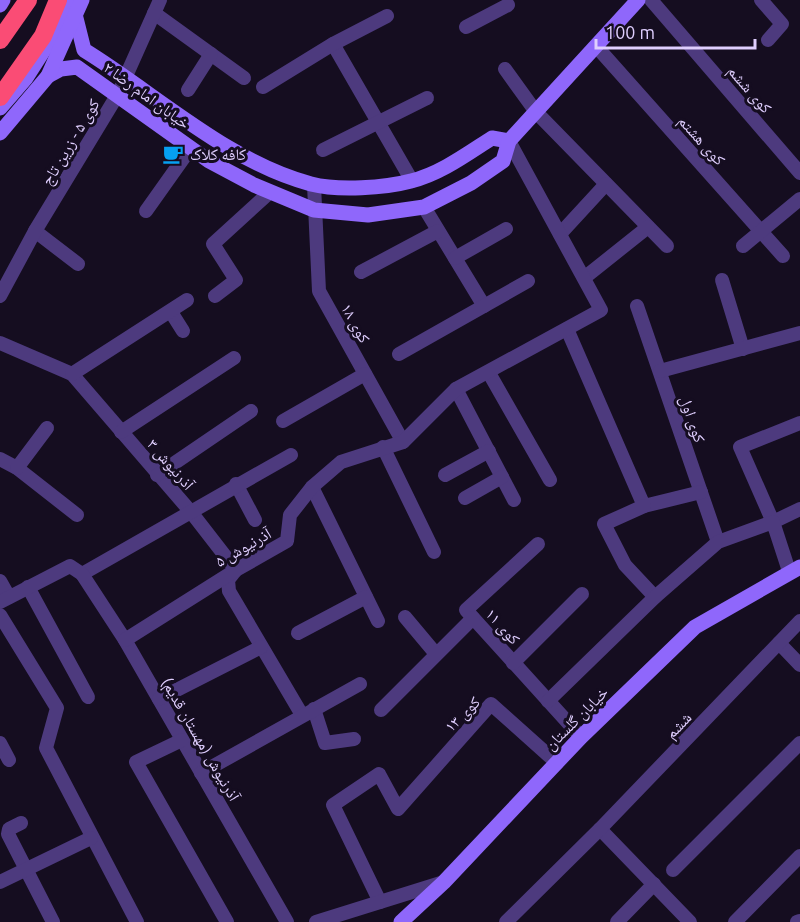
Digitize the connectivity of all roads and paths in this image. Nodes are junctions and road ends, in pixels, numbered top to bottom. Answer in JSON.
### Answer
{"nodes":[{"id":1,"x":3,"y":0,"type":"edge"},
{"id":2,"x":28,"y":0,"type":"edge"},
{"id":3,"x":57,"y":0,"type":"edge"},
{"id":4,"x":75,"y":0,"type":"edge"},
{"id":5,"x":82,"y":0,"type":"edge"},
{"id":6,"x":651,"y":0,"type":"edge"},
{"id":7,"x":761,"y":0,"type":"edge"},
{"id":8,"x":636,"y":1,"type":"edge"},
{"id":9,"x":0,"y":5,"type":"edge"},
{"id":10,"x":509,"y":6,"type":"edge"},
{"id":11,"x":157,"y":7,"type":"edge"},
{"id":12,"x":387,"y":16,"type":"dead end"},
{"id":13,"x":76,"y":18,"type":"junction"},
{"id":14,"x":466,"y":27,"type":"dead end"},
{"id":15,"x":0,"y":40,"type":"edge"},
{"id":16,"x":768,"y":40,"type":"dead end"},
{"id":17,"x":333,"y":44,"type":"junction"},
{"id":18,"x":596,"y":46,"type":"junction"},
{"id":19,"x":211,"y":54,"type":"junction"},
{"id":20,"x":505,"y":69,"type":"dead end"},
{"id":21,"x":0,"y":76,"type":"edge"},
{"id":22,"x":48,"y":76,"type":"junction"},
{"id":23,"x":126,"y":76,"type":"junction"},
{"id":24,"x":244,"y":78,"type":"dead end"},
{"id":25,"x":263,"y":87,"type":"dead end"},
{"id":26,"x":188,"y":90,"type":"dead end"},
{"id":27,"x":118,"y":94,"type":"junction"},
{"id":28,"x":0,"y":97,"type":"edge"},
{"id":29,"x":427,"y":98,"type":"dead end"},
{"id":30,"x":0,"y":108,"type":"edge"},
{"id":31,"x":536,"y":112,"type":"junction"},
{"id":32,"x":380,"y":122,"type":"junction"},
{"id":33,"x":0,"y":133,"type":"edge"},
{"id":34,"x":509,"y":141,"type":"junction"},
{"id":35,"x":190,"y":149,"type":"junction"},
{"id":36,"x":323,"y":150,"type":"dead end"},
{"id":37,"x":800,"y":173,"type":"edge"},
{"id":38,"x":412,"y":181,"type":"junction"},
{"id":39,"x":606,"y":184,"type":"junction"},
{"id":40,"x":314,"y":185,"type":"junction"},
{"id":41,"x":270,"y":192,"type":"junction"},
{"id":42,"x":800,"y":199,"type":"edge"},
{"id":43,"x":424,"y":207,"type":"junction"},
{"id":44,"x":314,"y":210,"type":"junction"},
{"id":45,"x":146,"y":211,"type":"dead end"},
{"id":46,"x":666,"y":224,"type":"dead end"},
{"id":47,"x":506,"y":229,"type":"dead end"},
{"id":48,"x":652,"y":230,"type":"junction"},
{"id":49,"x":35,"y":231,"type":"junction"},
{"id":50,"x":438,"y":231,"type":"junction"},
{"id":51,"x":760,"y":231,"type":"junction"},
{"id":52,"x":560,"y":234,"type":"junction"},
{"id":53,"x":667,"y":246,"type":"dead end"},
{"id":54,"x":743,"y":246,"type":"dead end"},
{"id":55,"x":783,"y":256,"type":"dead end"},
{"id":56,"x":455,"y":258,"type":"junction"},
{"id":57,"x":78,"y":264,"type":"dead end"},
{"id":58,"x":361,"y":272,"type":"dead end"},
{"id":59,"x":584,"y":278,"type":"junction"},
{"id":60,"x":722,"y":280,"type":"dead end"},
{"id":61,"x":528,"y":281,"type":"dead end"},
{"id":62,"x":0,"y":296,"type":"edge"},
{"id":63,"x":215,"y":296,"type":"dead end"},
{"id":64,"x":187,"y":300,"type":"dead end"},
{"id":65,"x":484,"y":306,"type":"junction"},
{"id":66,"x":637,"y":306,"type":"dead end"},
{"id":67,"x":171,"y":312,"type":"junction"},
{"id":68,"x":567,"y":329,"type":"junction"},
{"id":69,"x":183,"y":331,"type":"dead end"},
{"id":70,"x":800,"y":333,"type":"edge"},
{"id":71,"x":0,"y":343,"type":"edge"},
{"id":72,"x":743,"y":349,"type":"junction"},
{"id":73,"x":399,"y":354,"type":"dead end"},
{"id":74,"x":234,"y":358,"type":"dead end"},
{"id":75,"x":660,"y":371,"type":"junction"},
{"id":76,"x":489,"y":373,"type":"junction"},
{"id":77,"x":72,"y":374,"type":"junction"},
{"id":78,"x":365,"y":374,"type":"junction"},
{"id":79,"x":456,"y":389,"type":"junction"},
{"id":80,"x":251,"y":411,"type":"dead end"},
{"id":81,"x":283,"y":421,"type":"dead end"},
{"id":82,"x":800,"y":423,"type":"edge"},
{"id":83,"x":47,"y":428,"type":"dead end"},
{"id":84,"x":121,"y":432,"type":"junction"},
{"id":85,"x":403,"y":442,"type":"junction"},
{"id":86,"x":383,"y":447,"type":"junction"},
{"id":87,"x":489,"y":451,"type":"junction"},
{"id":88,"x":291,"y":455,"type":"dead end"},
{"id":89,"x":0,"y":459,"type":"edge"},
{"id":90,"x":17,"y":468,"type":"junction"},
{"id":91,"x":157,"y":475,"type":"junction"},
{"id":92,"x":445,"y":475,"type":"dead end"},
{"id":93,"x":502,"y":477,"type":"junction"},
{"id":94,"x":550,"y":480,"type":"dead end"},
{"id":95,"x":236,"y":484,"type":"junction"},
{"id":96,"x":312,"y":487,"type":"junction"},
{"id":97,"x":701,"y":492,"type":"junction"},
{"id":98,"x":465,"y":498,"type":"dead end"},
{"id":99,"x":514,"y":500,"type":"dead end"},
{"id":100,"x":644,"y":506,"type":"junction"},
{"id":101,"x":800,"y":509,"type":"edge"},
{"id":102,"x":191,"y":512,"type":"junction"},
{"id":103,"x":77,"y":515,"type":"dead end"},
{"id":104,"x":255,"y":520,"type":"dead end"},
{"id":105,"x":773,"y":522,"type":"junction"},
{"id":106,"x":718,"y":542,"type":"junction"},
{"id":107,"x":538,"y":544,"type":"dead end"},
{"id":108,"x":434,"y":552,"type":"dead end"},
{"id":109,"x":794,"y":569,"type":"edge"},
{"id":110,"x":236,"y":570,"type":"junction"},
{"id":111,"x":82,"y":574,"type":"junction"},
{"id":112,"x":0,"y":580,"type":"edge"},
{"id":113,"x":28,"y":587,"type":"junction"},
{"id":114,"x":582,"y":594,"type":"dead end"},
{"id":115,"x":366,"y":597,"type":"junction"},
{"id":116,"x":655,"y":597,"type":"junction"},
{"id":117,"x":5,"y":599,"type":"edge"},
{"id":118,"x":0,"y":615,"type":"edge"},
{"id":119,"x":405,"y":617,"type":"dead end"},
{"id":120,"x":473,"y":618,"type":"junction"},
{"id":121,"x":378,"y":621,"type":"dead end"},
{"id":122,"x":800,"y":621,"type":"edge"},
{"id":123,"x":298,"y":633,"type":"dead end"},
{"id":124,"x":125,"y":640,"type":"junction"},
{"id":125,"x":779,"y":643,"type":"junction"},
{"id":126,"x":261,"y":647,"type":"junction"},
{"id":127,"x":436,"y":654,"type":"junction"},
{"id":128,"x":513,"y":663,"type":"junction"},
{"id":129,"x":800,"y":665,"type":"edge"},
{"id":130,"x":360,"y":684,"type":"dead end"},
{"id":131,"x":88,"y":697,"type":"dead end"},
{"id":132,"x":159,"y":699,"type":"junction"},
{"id":133,"x":548,"y":700,"type":"junction"},
{"id":134,"x":381,"y":710,"type":"dead end"},
{"id":135,"x":308,"y":712,"type":"junction"},
{"id":136,"x":581,"y":737,"type":"junction"},
{"id":137,"x":354,"y":739,"type":"dead end"},
{"id":138,"x":182,"y":740,"type":"junction"},
{"id":139,"x":0,"y":742,"type":"edge"},
{"id":140,"x":800,"y":743,"type":"edge"},
{"id":141,"x":9,"y":760,"type":"dead end"},
{"id":142,"x":557,"y":763,"type":"junction"},
{"id":143,"x":201,"y":772,"type":"junction"},
{"id":144,"x":21,"y":823,"type":"dead end"},
{"id":145,"x":600,"y":829,"type":"junction"},
{"id":146,"x":91,"y":838,"type":"junction"},
{"id":147,"x":800,"y":856,"type":"edge"},
{"id":148,"x":26,"y":869,"type":"junction"},
{"id":149,"x":673,"y":870,"type":"dead end"},
{"id":150,"x":0,"y":882,"type":"edge"},
{"id":151,"x":444,"y":882,"type":"junction"},
{"id":152,"x":654,"y":884,"type":"junction"},
{"id":153,"x":380,"y":902,"type":"junction"},
{"id":154,"x":52,"y":922,"type":"edge"},
{"id":155,"x":137,"y":922,"type":"edge"},
{"id":156,"x":227,"y":922,"type":"edge"},
{"id":157,"x":287,"y":922,"type":"edge"},
{"id":158,"x":316,"y":922,"type":"edge"},
{"id":159,"x":401,"y":922,"type":"edge"},
{"id":160,"x":506,"y":922,"type":"edge"},
{"id":161,"x":617,"y":922,"type":"edge"},
{"id":162,"x":690,"y":922,"type":"edge"},
{"id":163,"x":735,"y":922,"type":"edge"}],
"edges":[{"from":1,"to":9,"type":"street"},
{"from":2,"to":15,"type":"highway"},
{"from":3,"to":21,"type":"highway"},
{"from":3,"to":28,"type":"highway"},
{"from":4,"to":30,"type":"street"},
{"from":5,"to":13,"type":"street"},
{"from":6,"to":37,"type":"street","name":"کوی ششم"},
{"from":7,"to":16,"type":"street"},
{"from":8,"to":18,"type":"street","name":"خیابان امام رضا ۲"},
{"from":10,"to":14,"type":"street"},
{"from":11,"to":19,"type":"street"},
{"from":11,"to":23,"type":"street","name":"کوی ۵ - زرین تاج"},
{"from":12,"to":17,"type":"street"},
{"from":13,"to":22,"type":"street"},
{"from":13,"to":23,"type":"street","name":"خیابان امام رضا ۲"},
{"from":17,"to":25,"type":"street"},
{"from":17,"to":32,"type":"street"},
{"from":18,"to":31,"type":"street","name":"خیابان امام رضا ۲"},
{"from":18,"to":51,"type":"street","name":"کوی هشتم"},
{"from":19,"to":24,"type":"street"},
{"from":19,"to":26,"type":"street"},
{"from":20,"to":31,"type":"street"},
{"from":22,"to":27,"type":"street","name":"خیابان امام رضا ۲"},
{"from":22,"to":33,"type":"street"},
{"from":23,"to":27,"type":"street","name":"کوی ۵ - زرین تاج"},
{"from":23,"to":40,"type":"street","name":"خیابان امام رضا ۲"},
{"from":27,"to":35,"type":"street","name":"خیابان امام رضا ۲"},
{"from":27,"to":49,"type":"street","name":"کوی ۵ - زرین تاج"},
{"from":29,"to":32,"type":"street"},
{"from":31,"to":34,"type":"street","name":"خیابان امام رضا ۲"},
{"from":31,"to":39,"type":"street"},
{"from":32,"to":36,"type":"street"},
{"from":32,"to":38,"type":"street"},
{"from":34,"to":38,"type":"street","name":"خیابان امام رضا ۲"},
{"from":34,"to":43,"type":"street","name":"خیابان امام رضا ۲"},
{"from":34,"to":52,"type":"street"},
{"from":35,"to":41,"type":"street","name":"خیابان امام رضا ۲"},
{"from":35,"to":45,"type":"street"},
{"from":38,"to":40,"type":"street","name":"خیابان امام رضا ۲"},
{"from":39,"to":48,"type":"street"},
{"from":39,"to":52,"type":"street"},
{"from":40,"to":44,"type":"street","name":"کوی ۱۸"},
{"from":41,"to":44,"type":"street","name":"خیابان امام رضا ۲"},
{"from":41,"to":63,"type":"street"},
{"from":42,"to":51,"type":"street"},
{"from":43,"to":44,"type":"street","name":"خیابان امام رضا ۲"},
{"from":43,"to":50,"type":"street"},
{"from":44,"to":78,"type":"street","name":"کوی ۱۸"},
{"from":46,"to":48,"type":"street"},
{"from":47,"to":56,"type":"street"},
{"from":48,"to":53,"type":"street"},
{"from":48,"to":59,"type":"street"},
{"from":49,"to":57,"type":"street"},
{"from":49,"to":62,"type":"street","name":"کوی ۵ - زرین تاج"},
{"from":50,"to":56,"type":"street"},
{"from":50,"to":58,"type":"street"},
{"from":51,"to":54,"type":"street"},
{"from":51,"to":55,"type":"street","name":"کوی هشتم"},
{"from":52,"to":59,"type":"street"},
{"from":56,"to":65,"type":"street"},
{"from":59,"to":68,"type":"street"},
{"from":60,"to":72,"type":"street"},
{"from":61,"to":65,"type":"street"},
{"from":64,"to":67,"type":"street"},
{"from":65,"to":73,"type":"street"},
{"from":66,"to":75,"type":"street","name":"کوی اول"},
{"from":67,"to":69,"type":"street"},
{"from":67,"to":77,"type":"street"},
{"from":68,"to":76,"type":"street"},
{"from":68,"to":100,"type":"street"},
{"from":70,"to":72,"type":"street"},
{"from":71,"to":77,"type":"street","name":"آذرنیوش ۳"},
{"from":72,"to":75,"type":"street"},
{"from":74,"to":84,"type":"street"},
{"from":75,"to":97,"type":"street","name":"کوی اول"},
{"from":76,"to":79,"type":"street"},
{"from":76,"to":94,"type":"street"},
{"from":77,"to":84,"type":"street","name":"آذرنیوش ۳"},
{"from":78,"to":81,"type":"street"},
{"from":78,"to":85,"type":"street","name":"کوی ۱۸"},
{"from":79,"to":85,"type":"street"},
{"from":79,"to":87,"type":"street"},
{"from":80,"to":91,"type":"street"},
{"from":82,"to":105,"type":"street"},
{"from":83,"to":90,"type":"street"},
{"from":84,"to":91,"type":"street","name":"آذرنیوش ۳"},
{"from":85,"to":86,"type":"street","name":"آذرنیوش ۵"},
{"from":86,"to":96,"type":"street","name":"آذرنیوش ۵"},
{"from":86,"to":108,"type":"street"},
{"from":87,"to":92,"type":"street"},
{"from":87,"to":93,"type":"street"},
{"from":88,"to":95,"type":"street"},
{"from":89,"to":90,"type":"street"},
{"from":90,"to":103,"type":"street"},
{"from":91,"to":102,"type":"street","name":"آذرنیوش ۳"},
{"from":93,"to":98,"type":"street"},
{"from":93,"to":99,"type":"street"},
{"from":95,"to":102,"type":"street"},
{"from":95,"to":104,"type":"street"},
{"from":96,"to":110,"type":"street","name":"آذرنیوش ۵"},
{"from":96,"to":115,"type":"street"},
{"from":97,"to":100,"type":"street"},
{"from":97,"to":106,"type":"street","name":"کوی اول"},
{"from":100,"to":116,"type":"street"},
{"from":101,"to":105,"type":"street"},
{"from":102,"to":110,"type":"street","name":"آذرنیوش ۳"},
{"from":102,"to":111,"type":"street"},
{"from":105,"to":106,"type":"street"},
{"from":105,"to":109,"type":"street"},
{"from":106,"to":116,"type":"street"},
{"from":107,"to":120,"type":"street","name":"کوی ۱۱"},
{"from":109,"to":136,"type":"street","name":"خیابان گلستان"},
{"from":110,"to":124,"type":"street","name":"آذرنیوش ۵"},
{"from":110,"to":126,"type":"street"},
{"from":111,"to":113,"type":"street"},
{"from":111,"to":124,"type":"street","name":"آذرنیوش (مهستان قدیم)"},
{"from":112,"to":117,"type":"street"},
{"from":113,"to":117,"type":"street"},
{"from":113,"to":131,"type":"street"},
{"from":114,"to":128,"type":"street"},
{"from":115,"to":121,"type":"street"},
{"from":115,"to":123,"type":"street"},
{"from":116,"to":133,"type":"street"},
{"from":118,"to":146,"type":"street"},
{"from":119,"to":127,"type":"street"},
{"from":120,"to":127,"type":"street"},
{"from":120,"to":128,"type":"street","name":"کوی ۱۱"},
{"from":122,"to":125,"type":"street","name":"ششم"},
{"from":124,"to":132,"type":"street","name":"آذرنیوش (مهستان قدیم)"},
{"from":125,"to":129,"type":"street"},
{"from":125,"to":145,"type":"street","name":"ششم"},
{"from":126,"to":132,"type":"street"},
{"from":126,"to":135,"type":"street"},
{"from":127,"to":134,"type":"street"},
{"from":128,"to":133,"type":"street","name":"کوی ۱۱"},
{"from":130,"to":135,"type":"street"},
{"from":132,"to":138,"type":"street","name":"آذرنیوش (مهستان قدیم)"},
{"from":133,"to":136,"type":"street","name":"کوی ۱۱"},
{"from":135,"to":137,"type":"street"},
{"from":135,"to":143,"type":"street"},
{"from":136,"to":142,"type":"street","name":"خیابان گلستان"},
{"from":138,"to":143,"type":"street","name":"آذرنیوش (مهستان قدیم)"},
{"from":138,"to":156,"type":"street"},
{"from":139,"to":141,"type":"street"},
{"from":140,"to":149,"type":"street"},
{"from":142,"to":151,"type":"street","name":"خیابان گلستان"},
{"from":142,"to":153,"type":"street","name":"کوی ۱۳"},
{"from":143,"to":157,"type":"street","name":"آذرنیوش (مهستان قدیم)"},
{"from":144,"to":148,"type":"street"},
{"from":145,"to":152,"type":"street"},
{"from":145,"to":160,"type":"street","name":"ششم"},
{"from":146,"to":148,"type":"street"},
{"from":146,"to":155,"type":"street"},
{"from":147,"to":163,"type":"street"},
{"from":148,"to":150,"type":"street"},
{"from":148,"to":154,"type":"street"},
{"from":151,"to":153,"type":"street"},
{"from":151,"to":159,"type":"street","name":"خیابان گلستان"},
{"from":152,"to":161,"type":"street"},
{"from":152,"to":162,"type":"street"},
{"from":153,"to":158,"type":"street"}]}
